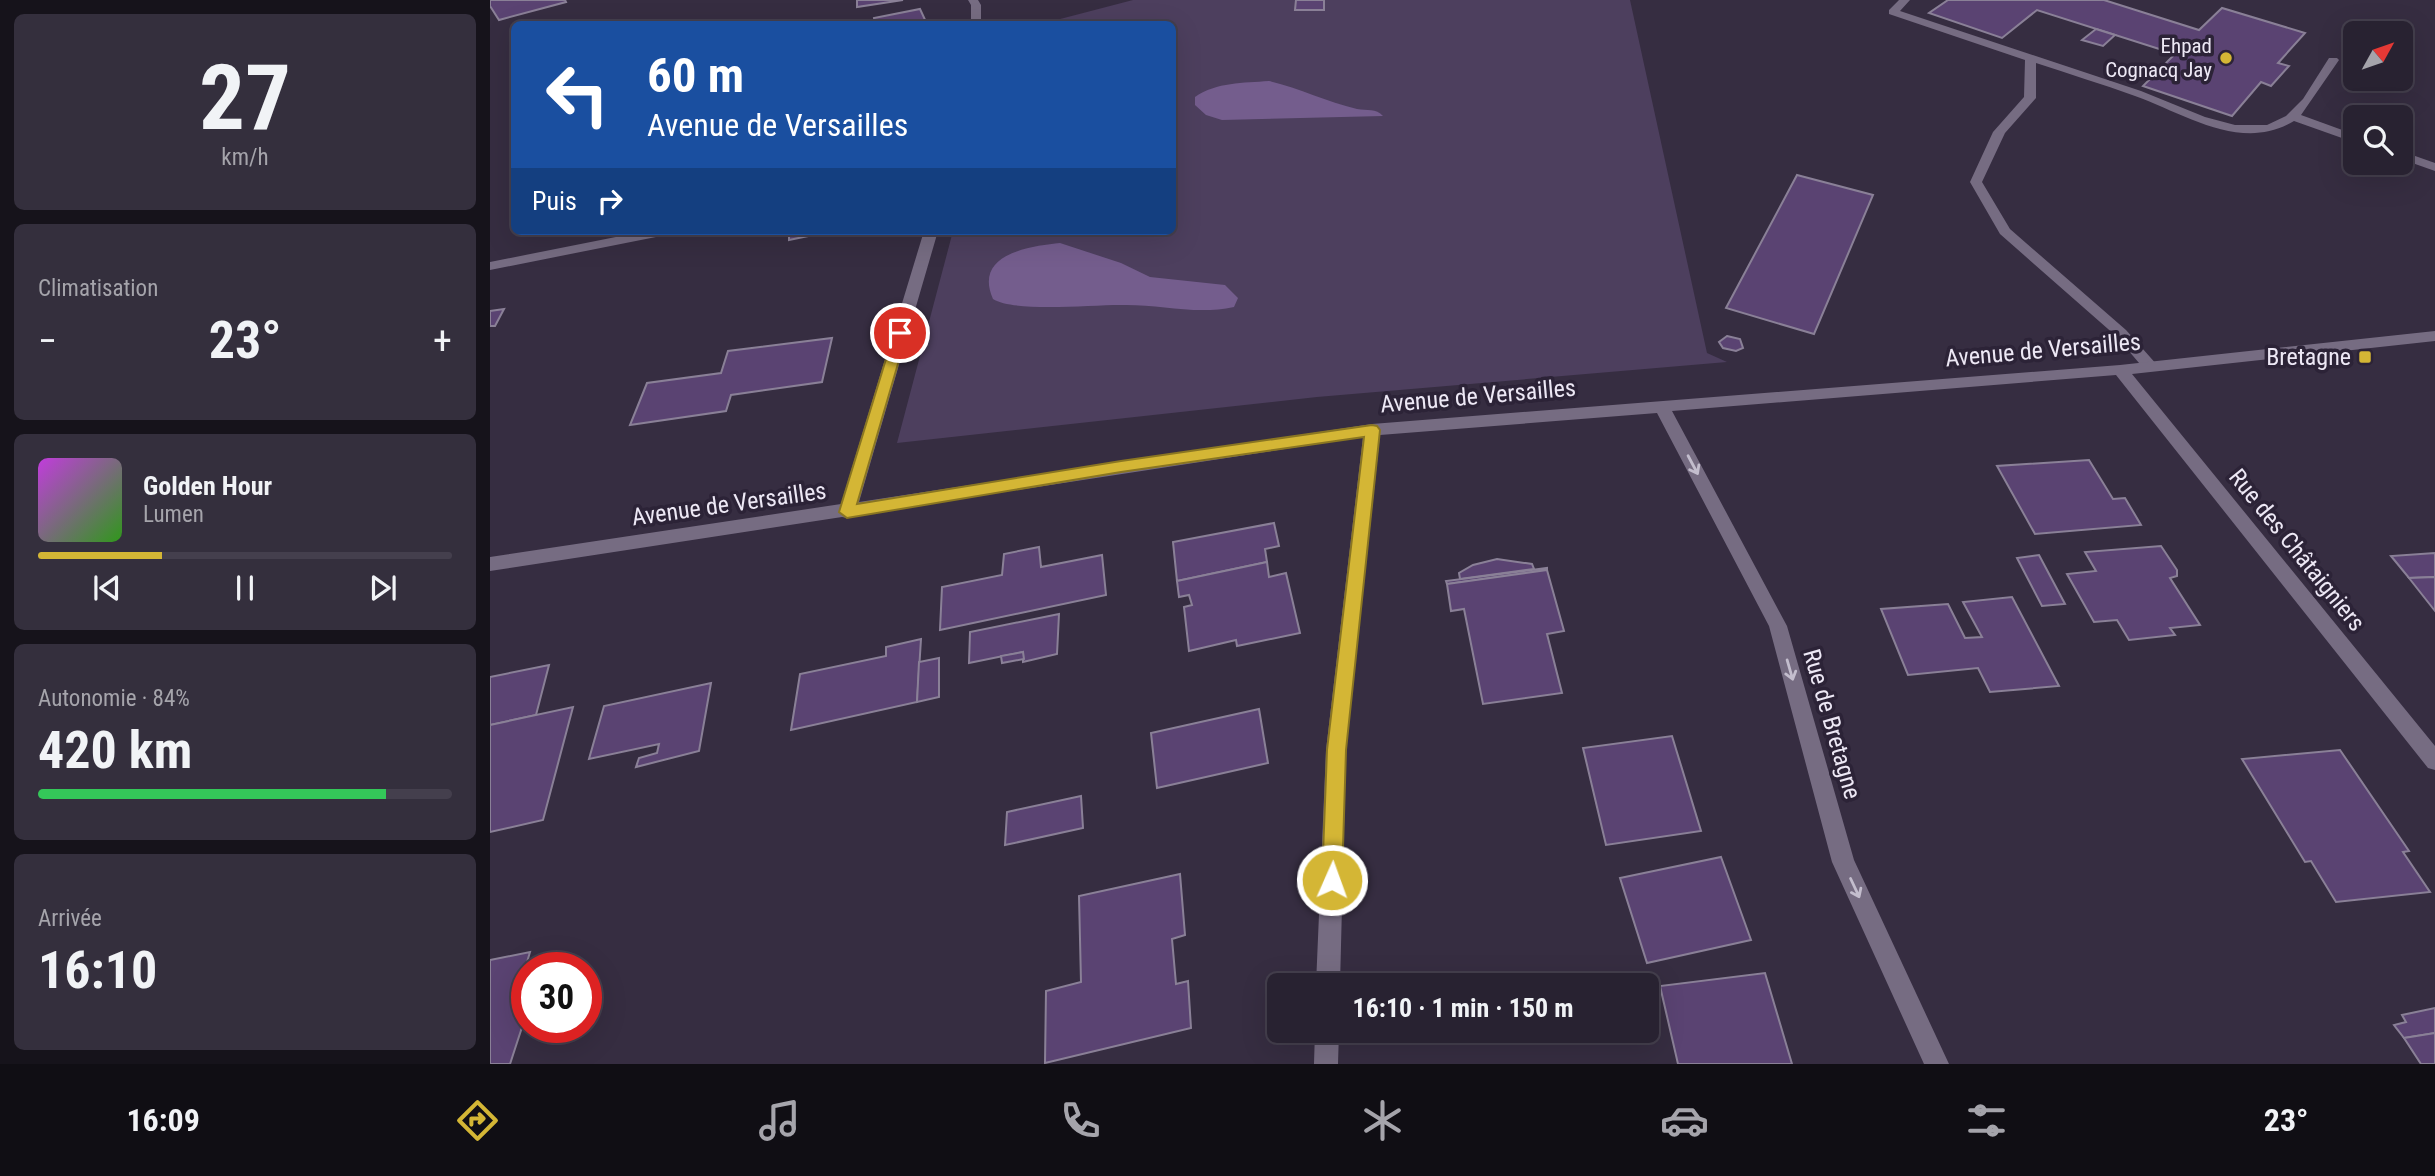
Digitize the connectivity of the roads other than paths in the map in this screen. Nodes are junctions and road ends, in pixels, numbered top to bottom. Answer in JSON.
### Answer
{"nodes":[{"id":1,"x":973,"y":0,"type":"edge"},
{"id":2,"x":1905,"y":0,"type":"edge"},
{"id":3,"x":976,"y":21,"type":"edge"},
{"id":4,"x":2031,"y":58,"type":"junction"},
{"id":5,"x":2333,"y":60,"type":"dead end"},
{"id":6,"x":2295,"y":117,"type":"junction"},
{"id":7,"x":2343,"y":134,"type":"edge"},
{"id":8,"x":2413,"y":159,"type":"edge"},
{"id":9,"x":2435,"y":167,"type":"edge"},
{"id":10,"x":645,"y":235,"type":"edge"},
{"id":11,"x":930,"y":235,"type":"edge"},
{"id":12,"x":490,"y":265,"type":"edge"},
{"id":13,"x":2435,"y":336,"type":"edge"},
{"id":14,"x":2150,"y":366,"type":"junction"},
{"id":15,"x":2120,"y":370,"type":"junction"},
{"id":16,"x":1661,"y":405,"type":"junction"},
{"id":17,"x":1372,"y":430,"type":"junction"},
{"id":18,"x":847,"y":512,"type":"junction"},
{"id":19,"x":490,"y":564,"type":"edge"},
{"id":20,"x":2435,"y":761,"type":"edge"},
{"id":21,"x":1328,"y":973,"type":"edge"},
{"id":22,"x":1327,"y":1043,"type":"edge"},
{"id":23,"x":1326,"y":1064,"type":"edge"},
{"id":24,"x":1937,"y":1064,"type":"edge"}],
"edges":[{"from":1,"to":3,"type":"street"},
{"from":2,"to":4,"type":"street"},
{"from":4,"to":6,"type":"street"},
{"from":4,"to":14,"type":"street"},
{"from":5,"to":6,"type":"street"},
{"from":6,"to":7,"type":"street"},
{"from":8,"to":9,"type":"street"},
{"from":10,"to":12,"type":"street"},
{"from":11,"to":18,"type":"street"},
{"from":13,"to":14,"type":"street","name":"Avenue de Versailles"},
{"from":14,"to":15,"type":"street","name":"Avenue de Versailles"},
{"from":15,"to":16,"type":"street","name":"Avenue de Versailles"},
{"from":15,"to":20,"type":"street","name":"Rue des Châtaigniers"},
{"from":16,"to":17,"type":"street","name":"Avenue de Versailles"},
{"from":16,"to":24,"type":"street","name":"Rue de Bretagne","one_way":true},
{"from":17,"to":18,"type":"street","name":"Avenue de Versailles"},
{"from":17,"to":21,"type":"street"},
{"from":18,"to":19,"type":"street","name":"Avenue de Versailles"},
{"from":22,"to":23,"type":"street"}]}
